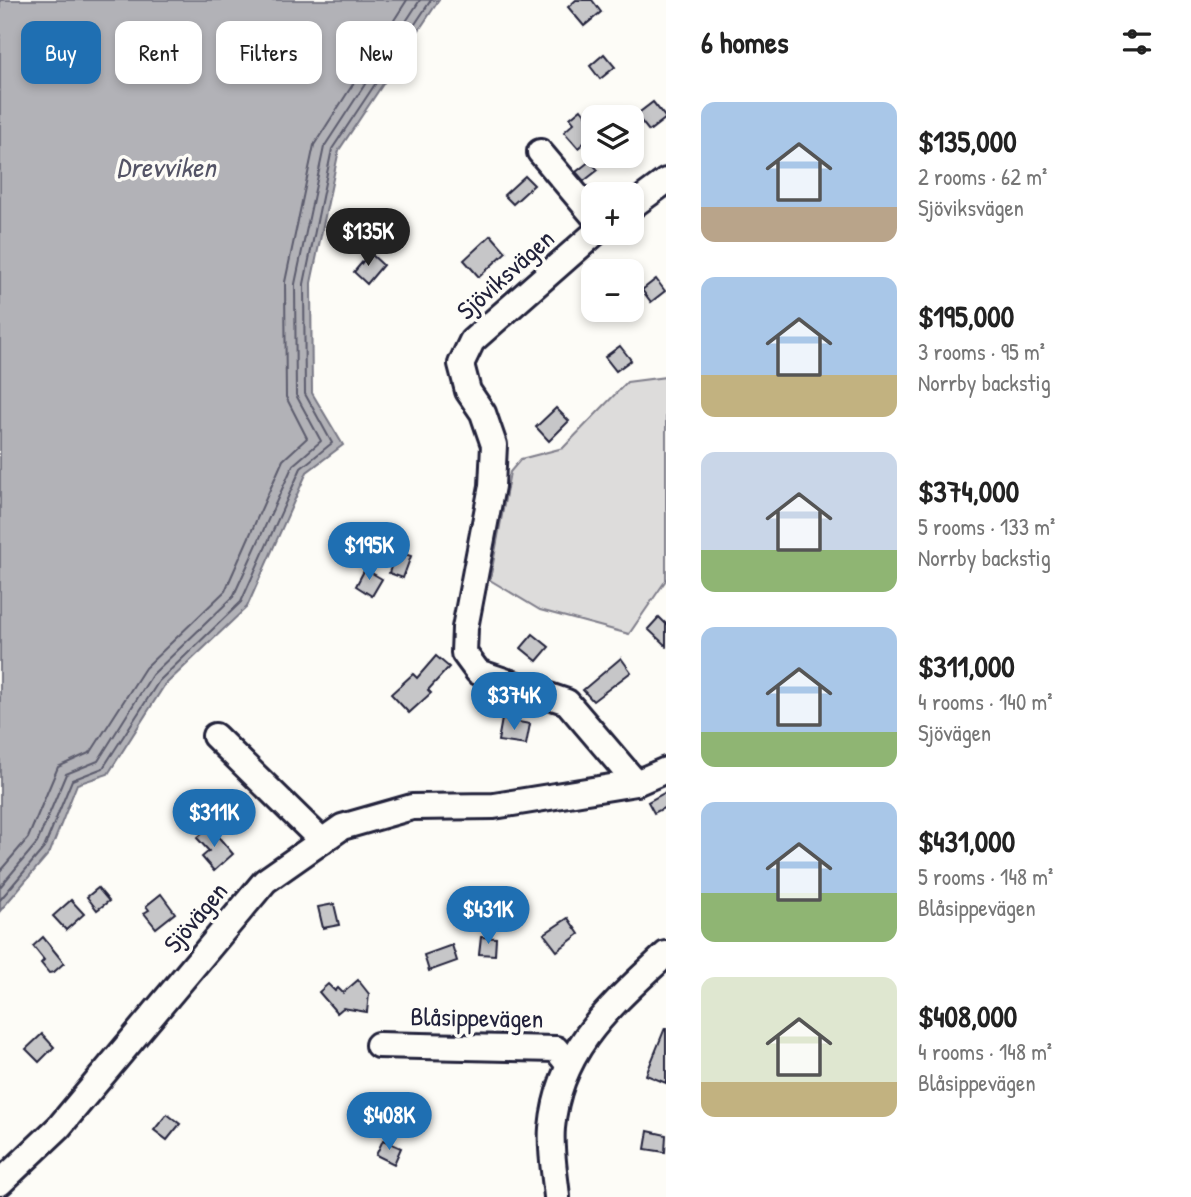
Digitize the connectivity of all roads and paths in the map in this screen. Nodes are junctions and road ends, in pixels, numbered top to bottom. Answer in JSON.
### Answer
{"nodes":[{"id":1,"x":540,"y":152,"type":"dead end"},
{"id":2,"x":666,"y":181,"type":"edge"},
{"id":3,"x":644,"y":197,"type":"edge"},
{"id":4,"x":581,"y":201,"type":"edge"},
{"id":5,"x":581,"y":245,"type":"edge"},
{"id":6,"x":215,"y":736,"type":"dead end"},
{"id":7,"x":666,"y":770,"type":"edge"},
{"id":8,"x":635,"y":783,"type":"junction"},
{"id":9,"x":322,"y":841,"type":"junction"},
{"id":10,"x":666,"y":954,"type":"edge"},
{"id":11,"x":378,"y":1045,"type":"dead end"},
{"id":12,"x":568,"y":1064,"type":"junction"},
{"id":13,"x":0,"y":1183,"type":"edge"},
{"id":14,"x":557,"y":1197,"type":"edge"}],
"edges":[{"from":1,"to":4,"type":"street"},
{"from":2,"to":3,"type":"street"},
{"from":5,"to":8,"type":"street","name":"Sjöviksvägen"},
{"from":6,"to":9,"type":"street"},
{"from":7,"to":8,"type":"street","name":"Sjövägen"},
{"from":8,"to":9,"type":"street","name":"Sjövägen"},
{"from":9,"to":13,"type":"street","name":"Sjövägen"},
{"from":10,"to":12,"type":"street"},
{"from":11,"to":12,"type":"street","name":"Blåsippevägen"},
{"from":12,"to":14,"type":"street"}]}
